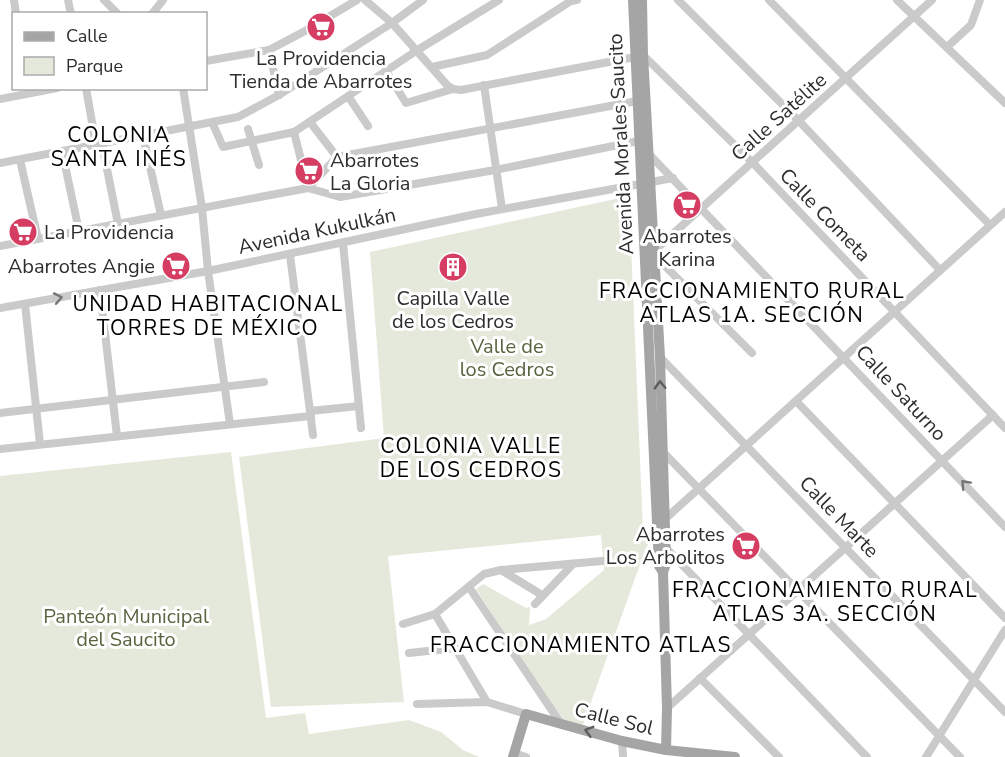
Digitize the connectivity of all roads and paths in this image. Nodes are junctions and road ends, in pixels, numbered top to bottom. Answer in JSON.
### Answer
{"nodes":[{"id":1,"x":104,"y":0,"type":"edge"},
{"id":2,"x":164,"y":0,"type":"edge"},
{"id":3,"x":357,"y":0,"type":"edge"},
{"id":4,"x":365,"y":0,"type":"edge"},
{"id":5,"x":423,"y":0,"type":"edge"},
{"id":6,"x":499,"y":0,"type":"edge"},
{"id":7,"x":570,"y":0,"type":"edge"},
{"id":8,"x":577,"y":0,"type":"edge"},
{"id":9,"x":633,"y":0,"type":"edge"},
{"id":10,"x":642,"y":0,"type":"edge"},
{"id":11,"x":678,"y":0,"type":"edge"},
{"id":12,"x":769,"y":0,"type":"edge"},
{"id":13,"x":897,"y":0,"type":"edge"},
{"id":14,"x":932,"y":0,"type":"edge"},
{"id":15,"x":980,"y":0,"type":"edge"},
{"id":16,"x":116,"y":12,"type":"edge"},
{"id":17,"x":154,"y":12,"type":"edge"},
{"id":18,"x":914,"y":17,"type":"junction"},
{"id":19,"x":392,"y":23,"type":"junction"},
{"id":20,"x":946,"y":47,"type":"junction"},
{"id":21,"x":269,"y":50,"type":"junction"},
{"id":22,"x":416,"y":51,"type":"junction"},
{"id":23,"x":639,"y":56,"type":"junction"},
{"id":24,"x":207,"y":61,"type":"edge"},
{"id":25,"x":432,"y":67,"type":"junction"},
{"id":26,"x":386,"y":71,"type":"junction"},
{"id":27,"x":846,"y":79,"type":"junction"},
{"id":28,"x":484,"y":85,"type":"junction"},
{"id":29,"x":453,"y":89,"type":"junction"},
{"id":30,"x":86,"y":90,"type":"edge"},
{"id":31,"x":183,"y":90,"type":"edge"},
{"id":32,"x":31,"y":91,"type":"edge"},
{"id":33,"x":279,"y":95,"type":"junction"},
{"id":34,"x":348,"y":96,"type":"junction"},
{"id":35,"x":0,"y":99,"type":"edge"},
{"id":36,"x":637,"y":101,"type":"junction"},
{"id":37,"x":1005,"y":103,"type":"edge"},
{"id":38,"x":799,"y":121,"type":"junction"},
{"id":39,"x":212,"y":122,"type":"junction"},
{"id":40,"x":310,"y":122,"type":"junction"},
{"id":41,"x":189,"y":126,"type":"junction"},
{"id":42,"x":368,"y":126,"type":"dead end"},
{"id":43,"x":490,"y":127,"type":"junction"},
{"id":44,"x":248,"y":129,"type":"dead end"},
{"id":45,"x":294,"y":132,"type":"junction"},
{"id":46,"x":143,"y":136,"type":"junction"},
{"id":47,"x":252,"y":141,"type":"junction"},
{"id":48,"x":638,"y":141,"type":"junction"},
{"id":49,"x":99,"y":145,"type":"junction"},
{"id":50,"x":62,"y":151,"type":"junction"},
{"id":51,"x":648,"y":153,"type":"junction"},
{"id":52,"x":338,"y":157,"type":"junction"},
{"id":53,"x":20,"y":159,"type":"junction"},
{"id":54,"x":0,"y":163,"type":"edge"},
{"id":55,"x":753,"y":163,"type":"junction"},
{"id":56,"x":259,"y":165,"type":"dead end"},
{"id":57,"x":495,"y":170,"type":"junction"},
{"id":58,"x":673,"y":178,"type":"junction"},
{"id":59,"x":645,"y":182,"type":"junction"},
{"id":60,"x":308,"y":188,"type":"junction"},
{"id":61,"x":202,"y":208,"type":"junction"},
{"id":62,"x":701,"y":208,"type":"junction"},
{"id":63,"x":502,"y":209,"type":"junction"},
{"id":64,"x":1005,"y":212,"type":"edge"},
{"id":65,"x":161,"y":215,"type":"junction"},
{"id":66,"x":118,"y":224,"type":"junction"},
{"id":67,"x":990,"y":225,"type":"junction"},
{"id":68,"x":79,"y":231,"type":"junction"},
{"id":69,"x":38,"y":239,"type":"junction"},
{"id":70,"x":343,"y":243,"type":"junction"},
{"id":71,"x":0,"y":246,"type":"edge"},
{"id":72,"x":651,"y":252,"type":"junction"},
{"id":73,"x":290,"y":255,"type":"junction"},
{"id":74,"x":940,"y":270,"type":"junction"},
{"id":75,"x":208,"y":271,"type":"junction"},
{"id":76,"x":100,"y":290,"type":"junction"},
{"id":77,"x":25,"y":304,"type":"junction"},
{"id":78,"x":0,"y":308,"type":"edge"},
{"id":79,"x":894,"y":312,"type":"junction"},
{"id":80,"x":648,"y":346,"type":"junction"},
{"id":81,"x":752,"y":353,"type":"dead end"},
{"id":82,"x":660,"y":357,"type":"junction"},
{"id":83,"x":844,"y":357,"type":"junction"},
{"id":84,"x":264,"y":382,"type":"dead end"},
{"id":85,"x":225,"y":387,"type":"junction"},
{"id":86,"x":112,"y":400,"type":"junction"},
{"id":87,"x":796,"y":400,"type":"junction"},
{"id":88,"x":359,"y":406,"type":"junction"},
{"id":89,"x":656,"y":408,"type":"junction"},
{"id":90,"x":37,"y":409,"type":"junction"},
{"id":91,"x":0,"y":413,"type":"edge"},
{"id":92,"x":310,"y":413,"type":"junction"},
{"id":93,"x":993,"y":415,"type":"junction"},
{"id":94,"x":230,"y":424,"type":"junction"},
{"id":95,"x":361,"y":428,"type":"dead end"},
{"id":96,"x":1005,"y":428,"type":"edge"},
{"id":97,"x":313,"y":435,"type":"dead end"},
{"id":98,"x":117,"y":436,"type":"junction"},
{"id":99,"x":653,"y":441,"type":"junction"},
{"id":100,"x":40,"y":444,"type":"junction"},
{"id":101,"x":746,"y":445,"type":"junction"},
{"id":102,"x":0,"y":449,"type":"edge"},
{"id":103,"x":663,"y":451,"type":"junction"},
{"id":104,"x":942,"y":460,"type":"junction"},
{"id":105,"x":699,"y":488,"type":"junction"},
{"id":106,"x":894,"y":503,"type":"junction"},
{"id":107,"x":665,"y":519,"type":"junction"},
{"id":108,"x":1005,"y":527,"type":"edge"},
{"id":109,"x":657,"y":539,"type":"junction"},
{"id":110,"x":846,"y":547,"type":"junction"},
{"id":111,"x":666,"y":548,"type":"junction"},
{"id":112,"x":602,"y":561,"type":"dead end"},
{"id":113,"x":574,"y":563,"type":"junction"},
{"id":114,"x":501,"y":570,"type":"junction"},
{"id":115,"x":663,"y":572,"type":"junction"},
{"id":116,"x":470,"y":588,"type":"junction"},
{"id":117,"x":798,"y":590,"type":"junction"},
{"id":118,"x":542,"y":595,"type":"junction"},
{"id":119,"x":535,"y":604,"type":"dead end"},
{"id":120,"x":435,"y":614,"type":"junction"},
{"id":121,"x":1005,"y":618,"type":"edge"},
{"id":122,"x":403,"y":624,"type":"dead end"},
{"id":123,"x":1005,"y":630,"type":"edge"},
{"id":124,"x":748,"y":634,"type":"junction"},
{"id":125,"x":456,"y":648,"type":"junction"},
{"id":126,"x":409,"y":653,"type":"dead end"},
{"id":127,"x":700,"y":678,"type":"junction"},
{"id":128,"x":975,"y":679,"type":"junction"},
{"id":129,"x":487,"y":702,"type":"junction"},
{"id":130,"x":417,"y":704,"type":"dead end"},
{"id":131,"x":667,"y":708,"type":"junction"},
{"id":132,"x":1005,"y":712,"type":"edge"},
{"id":133,"x":526,"y":714,"type":"junction"},
{"id":134,"x":561,"y":724,"type":"junction"},
{"id":135,"x":939,"y":735,"type":"junction"},
{"id":136,"x":622,"y":741,"type":"junction"},
{"id":137,"x":666,"y":754,"type":"edge"},
{"id":138,"x":513,"y":755,"type":"edge"},
{"id":139,"x":711,"y":756,"type":"edge"},
{"id":140,"x":526,"y":757,"type":"edge"},
{"id":141,"x":623,"y":757,"type":"edge"},
{"id":142,"x":735,"y":757,"type":"edge"},
{"id":143,"x":779,"y":757,"type":"edge"},
{"id":144,"x":867,"y":757,"type":"edge"},
{"id":145,"x":926,"y":757,"type":"edge"},
{"id":146,"x":960,"y":757,"type":"edge"}],
"edges":[{"from":1,"to":16,"type":"street"},
{"from":2,"to":17,"type":"street"},
{"from":3,"to":21,"type":"street"},
{"from":4,"to":19,"type":"street"},
{"from":5,"to":19,"type":"street"},
{"from":6,"to":22,"type":"street"},
{"from":7,"to":8,"type":"street"},
{"from":7,"to":25,"type":"street"},
{"from":9,"to":23,"type":"main road","name":"Avenida Morales Saucito"},
{"from":10,"to":23,"type":"main road","name":"Avenida Morales Saucito"},
{"from":11,"to":38,"type":"street"},
{"from":12,"to":27,"type":"street"},
{"from":13,"to":18,"type":"street"},
{"from":14,"to":18,"type":"street","name":"Calle Satélite"},
{"from":15,"to":20,"type":"street"},
{"from":18,"to":20,"type":"street"},
{"from":18,"to":27,"type":"street","name":"Calle Satélite"},
{"from":19,"to":22,"type":"street"},
{"from":19,"to":33,"type":"street"},
{"from":20,"to":37,"type":"street"},
{"from":21,"to":24,"type":"street"},
{"from":21,"to":33,"type":"street"},
{"from":22,"to":25,"type":"street"},
{"from":22,"to":26,"type":"street"},
{"from":23,"to":28,"type":"street"},
{"from":23,"to":36,"type":"main road","name":"Avenida Morales Saucito"},
{"from":23,"to":51,"type":"main road","name":"Avenida Morales Saucito"},
{"from":23,"to":55,"type":"street","name":"Calle Cometa"},
{"from":25,"to":29,"type":"street"},
{"from":26,"to":29,"type":"street"},
{"from":26,"to":34,"type":"street"},
{"from":27,"to":38,"type":"street","name":"Calle Satélite"},
{"from":27,"to":67,"type":"street"},
{"from":28,"to":29,"type":"street"},
{"from":28,"to":43,"type":"street"},
{"from":30,"to":49,"type":"street"},
{"from":31,"to":41,"type":"street"},
{"from":32,"to":35,"type":"street"},
{"from":33,"to":39,"type":"street"},
{"from":34,"to":40,"type":"street"},
{"from":34,"to":42,"type":"street"},
{"from":36,"to":43,"type":"street"},
{"from":36,"to":48,"type":"main road","name":"Avenida Morales Saucito"},
{"from":38,"to":55,"type":"street","name":"Calle Satélite"},
{"from":38,"to":74,"type":"street"},
{"from":39,"to":41,"type":"street"},
{"from":39,"to":47,"type":"street"},
{"from":40,"to":45,"type":"street"},
{"from":40,"to":52,"type":"street"},
{"from":41,"to":46,"type":"street"},
{"from":41,"to":61,"type":"street"},
{"from":43,"to":52,"type":"street"},
{"from":43,"to":57,"type":"street"},
{"from":44,"to":47,"type":"street"},
{"from":45,"to":47,"type":"street"},
{"from":45,"to":60,"type":"street"},
{"from":46,"to":49,"type":"street"},
{"from":46,"to":65,"type":"street"},
{"from":47,"to":56,"type":"street"},
{"from":48,"to":57,"type":"street"},
{"from":48,"to":59,"type":"main road","name":"Avenida Morales Saucito"},
{"from":49,"to":50,"type":"street"},
{"from":49,"to":66,"type":"street"},
{"from":50,"to":53,"type":"street"},
{"from":50,"to":68,"type":"street"},
{"from":51,"to":58,"type":"street","name":"Calle Saturno"},
{"from":51,"to":59,"type":"main road","name":"Avenida Morales Saucito"},
{"from":52,"to":60,"type":"street"},
{"from":53,"to":54,"type":"street"},
{"from":53,"to":69,"type":"street"},
{"from":55,"to":62,"type":"street","name":"Calle Satélite"},
{"from":55,"to":79,"type":"street","name":"Calle Cometa"},
{"from":57,"to":60,"type":"street"},
{"from":57,"to":63,"type":"street"},
{"from":58,"to":59,"type":"street"},
{"from":58,"to":62,"type":"street","name":"Calle Saturno"},
{"from":59,"to":63,"type":"street","name":"Avenida Kukulkán"},
{"from":59,"to":72,"type":"main road","name":"Avenida Morales Saucito"},
{"from":60,"to":61,"type":"street"},
{"from":61,"to":65,"type":"street"},
{"from":61,"to":75,"type":"street"},
{"from":62,"to":72,"type":"street","name":"Calle Satélite"},
{"from":62,"to":83,"type":"street","name":"Calle Saturno"},
{"from":63,"to":70,"type":"street","name":"Avenida Kukulkán"},
{"from":64,"to":67,"type":"street"},
{"from":65,"to":66,"type":"street"},
{"from":66,"to":68,"type":"street"},
{"from":67,"to":74,"type":"street"},
{"from":68,"to":69,"type":"street"},
{"from":69,"to":71,"type":"street"},
{"from":70,"to":73,"type":"street","name":"Avenida Kukulkán"},
{"from":70,"to":88,"type":"street"},
{"from":72,"to":80,"type":"main road","name":"Avenida Morales Saucito"},
{"from":72,"to":81,"type":"street"},
{"from":72,"to":82,"type":"main road","name":"Avenida Morales Saucito"},
{"from":73,"to":75,"type":"street","name":"Avenida Kukulkán"},
{"from":73,"to":92,"type":"street"},
{"from":74,"to":79,"type":"street"},
{"from":75,"to":76,"type":"street","name":"Avenida Kukulkán"},
{"from":75,"to":85,"type":"street"},
{"from":77,"to":76,"type":"street","name":"Avenida Kukulkán","one_way":true},
{"from":76,"to":86,"type":"street"},
{"from":77,"to":78,"type":"street","name":"Avenida Kukulkán"},
{"from":77,"to":90,"type":"street"},
{"from":79,"to":83,"type":"street"},
{"from":79,"to":93,"type":"street","name":"Calle Cometa"},
{"from":80,"to":82,"type":"street","name":"Calle Marte"},
{"from":80,"to":89,"type":"main road","name":"Avenida Morales Saucito"},
{"from":89,"to":82,"type":"main road","name":"Avenida Morales Saucito","one_way":true},
{"from":82,"to":101,"type":"street","name":"Calle Marte"},
{"from":83,"to":87,"type":"street"},
{"from":83,"to":104,"type":"street","name":"Calle Saturno"},
{"from":84,"to":85,"type":"street"},
{"from":85,"to":86,"type":"street"},
{"from":85,"to":94,"type":"street"},
{"from":86,"to":90,"type":"street"},
{"from":86,"to":98,"type":"street"},
{"from":87,"to":101,"type":"street"},
{"from":87,"to":106,"type":"street"},
{"from":88,"to":92,"type":"street"},
{"from":88,"to":95,"type":"street"},
{"from":89,"to":99,"type":"main road","name":"Avenida Morales Saucito"},
{"from":89,"to":103,"type":"main road","name":"Avenida Morales Saucito"},
{"from":90,"to":91,"type":"street"},
{"from":90,"to":100,"type":"street"},
{"from":92,"to":94,"type":"street"},
{"from":92,"to":97,"type":"street"},
{"from":93,"to":96,"type":"street","name":"Calle Cometa"},
{"from":93,"to":104,"type":"street"},
{"from":94,"to":98,"type":"street"},
{"from":98,"to":100,"type":"street"},
{"from":99,"to":103,"type":"street"},
{"from":99,"to":109,"type":"main road","name":"Avenida Morales Saucito"},
{"from":100,"to":102,"type":"street"},
{"from":101,"to":105,"type":"street"},
{"from":101,"to":110,"type":"street","name":"Calle Marte"},
{"from":103,"to":105,"type":"street"},
{"from":103,"to":107,"type":"main road","name":"Avenida Morales Saucito"},
{"from":104,"to":106,"type":"street"},
{"from":108,"to":104,"type":"street","name":"Calle Saturno","one_way":true},
{"from":105,"to":107,"type":"street"},
{"from":105,"to":117,"type":"street"},
{"from":106,"to":110,"type":"street"},
{"from":106,"to":121,"type":"street"},
{"from":107,"to":111,"type":"main road","name":"Avenida Morales Saucito"},
{"from":109,"to":111,"type":"street"},
{"from":109,"to":115,"type":"main road","name":"Avenida Morales Saucito"},
{"from":110,"to":117,"type":"street"},
{"from":110,"to":128,"type":"street","name":"Calle Marte"},
{"from":111,"to":115,"type":"main road","name":"Avenida Morales Saucito"},
{"from":111,"to":124,"type":"street"},
{"from":112,"to":113,"type":"street"},
{"from":113,"to":114,"type":"street"},
{"from":113,"to":118,"type":"street"},
{"from":114,"to":116,"type":"street"},
{"from":114,"to":118,"type":"street"},
{"from":115,"to":131,"type":"main road","name":"Avenida Morales Saucito"},
{"from":116,"to":120,"type":"street"},
{"from":116,"to":134,"type":"street"},
{"from":117,"to":124,"type":"street"},
{"from":117,"to":135,"type":"street"},
{"from":118,"to":119,"type":"street"},
{"from":120,"to":122,"type":"street"},
{"from":120,"to":125,"type":"street"},
{"from":123,"to":128,"type":"street"},
{"from":124,"to":127,"type":"street"},
{"from":124,"to":144,"type":"street"},
{"from":125,"to":126,"type":"street"},
{"from":125,"to":129,"type":"street"},
{"from":127,"to":131,"type":"street"},
{"from":127,"to":143,"type":"street"},
{"from":128,"to":132,"type":"street","name":"Calle Marte"},
{"from":128,"to":135,"type":"street"},
{"from":129,"to":130,"type":"street","name":"Calle Sol"},
{"from":129,"to":133,"type":"street","name":"Calle Sol"},
{"from":131,"to":137,"type":"main road","name":"Avenida Morales Saucito"},
{"from":133,"to":134,"type":"main road","name":"Calle Sol"},
{"from":133,"to":138,"type":"main road"},
{"from":136,"to":134,"type":"main road","name":"Calle Sol","one_way":true},
{"from":135,"to":145,"type":"street"},
{"from":135,"to":146,"type":"street"},
{"from":136,"to":137,"type":"main road","name":"Calle Sol"},
{"from":136,"to":141,"type":"street"},
{"from":137,"to":139,"type":"main road","name":"Calle Sol"},
{"from":138,"to":140,"type":"street"},
{"from":139,"to":142,"type":"main road","name":"Calle Sol"}]}
